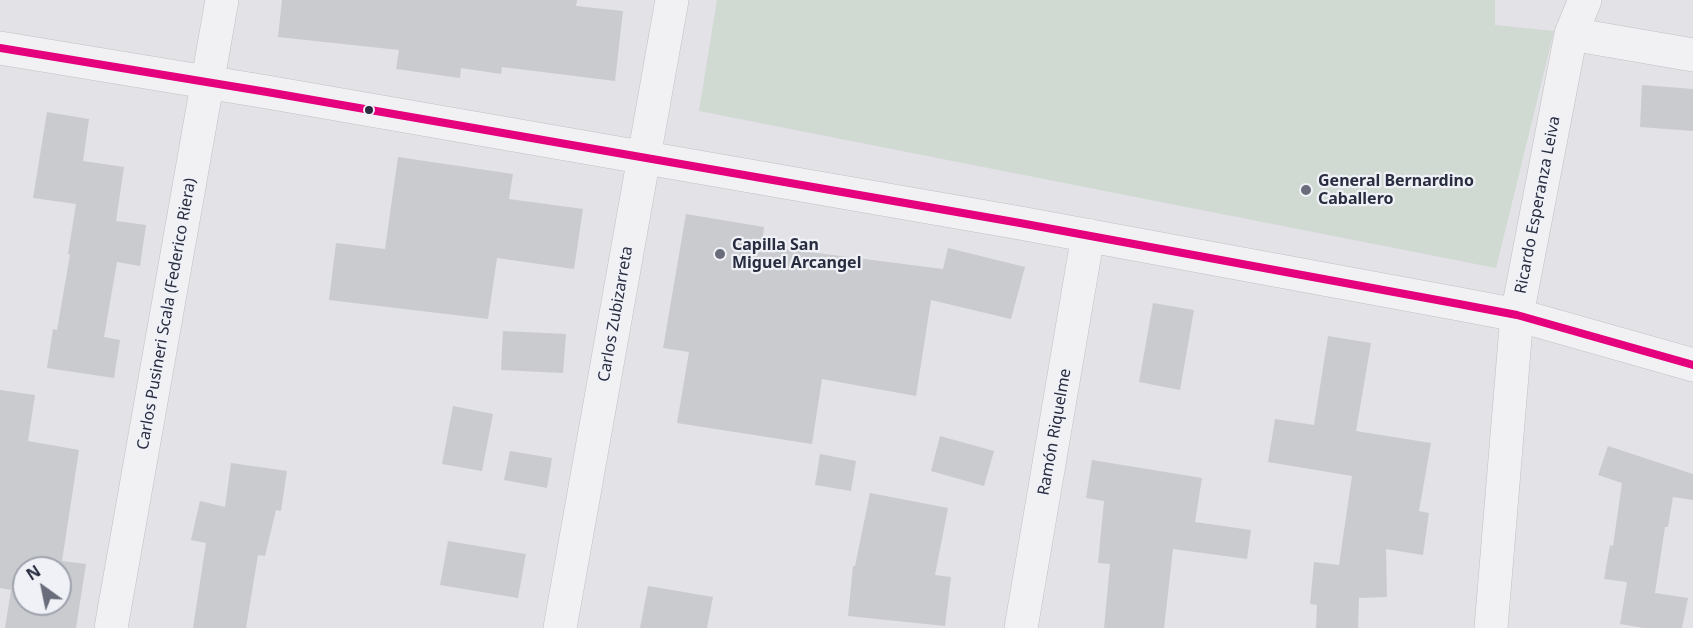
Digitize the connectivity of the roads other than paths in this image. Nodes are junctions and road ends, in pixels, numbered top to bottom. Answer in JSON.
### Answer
{"nodes":[{"id":1,"x":222,"y":0,"type":"edge"},
{"id":2,"x":672,"y":0,"type":"edge"},
{"id":3,"x":1585,"y":0,"type":"edge"},
{"id":4,"x":1571,"y":34,"type":"junction"},
{"id":5,"x":0,"y":48,"type":"edge"},
{"id":6,"x":1693,"y":55,"type":"edge"},
{"id":7,"x":209,"y":82,"type":"junction"},
{"id":8,"x":643,"y":159,"type":"junction"},
{"id":9,"x":1088,"y":235,"type":"junction"},
{"id":10,"x":1517,"y":315,"type":"junction"},
{"id":11,"x":1693,"y":364,"type":"edge"},
{"id":12,"x":111,"y":628,"type":"edge"},
{"id":13,"x":560,"y":628,"type":"edge"},
{"id":14,"x":1021,"y":628,"type":"edge"},
{"id":15,"x":1491,"y":628,"type":"edge"}],
"edges":[{"from":1,"to":7,"type":"street","name":"Carlos Pusineri Scala (Federico Riera)"},
{"from":2,"to":8,"type":"street","name":"Carlos Zubizarreta"},
{"from":3,"to":4,"type":"street","name":"Ricardo Esperanza Leiva"},
{"from":4,"to":6,"type":"street"},
{"from":4,"to":10,"type":"street","name":"Ricardo Esperanza Leiva"},
{"from":5,"to":7,"type":"street"},
{"from":7,"to":8,"type":"street"},
{"from":7,"to":12,"type":"street","name":"Carlos Pusineri Scala (Federico Riera)"},
{"from":8,"to":9,"type":"street"},
{"from":8,"to":13,"type":"street","name":"Carlos Zubizarreta"},
{"from":9,"to":10,"type":"street"},
{"from":9,"to":14,"type":"street","name":"Ramón Riquelme"},
{"from":10,"to":11,"type":"street"},
{"from":10,"to":15,"type":"street","name":"Ricardo Esperanza Leiva"}]}
